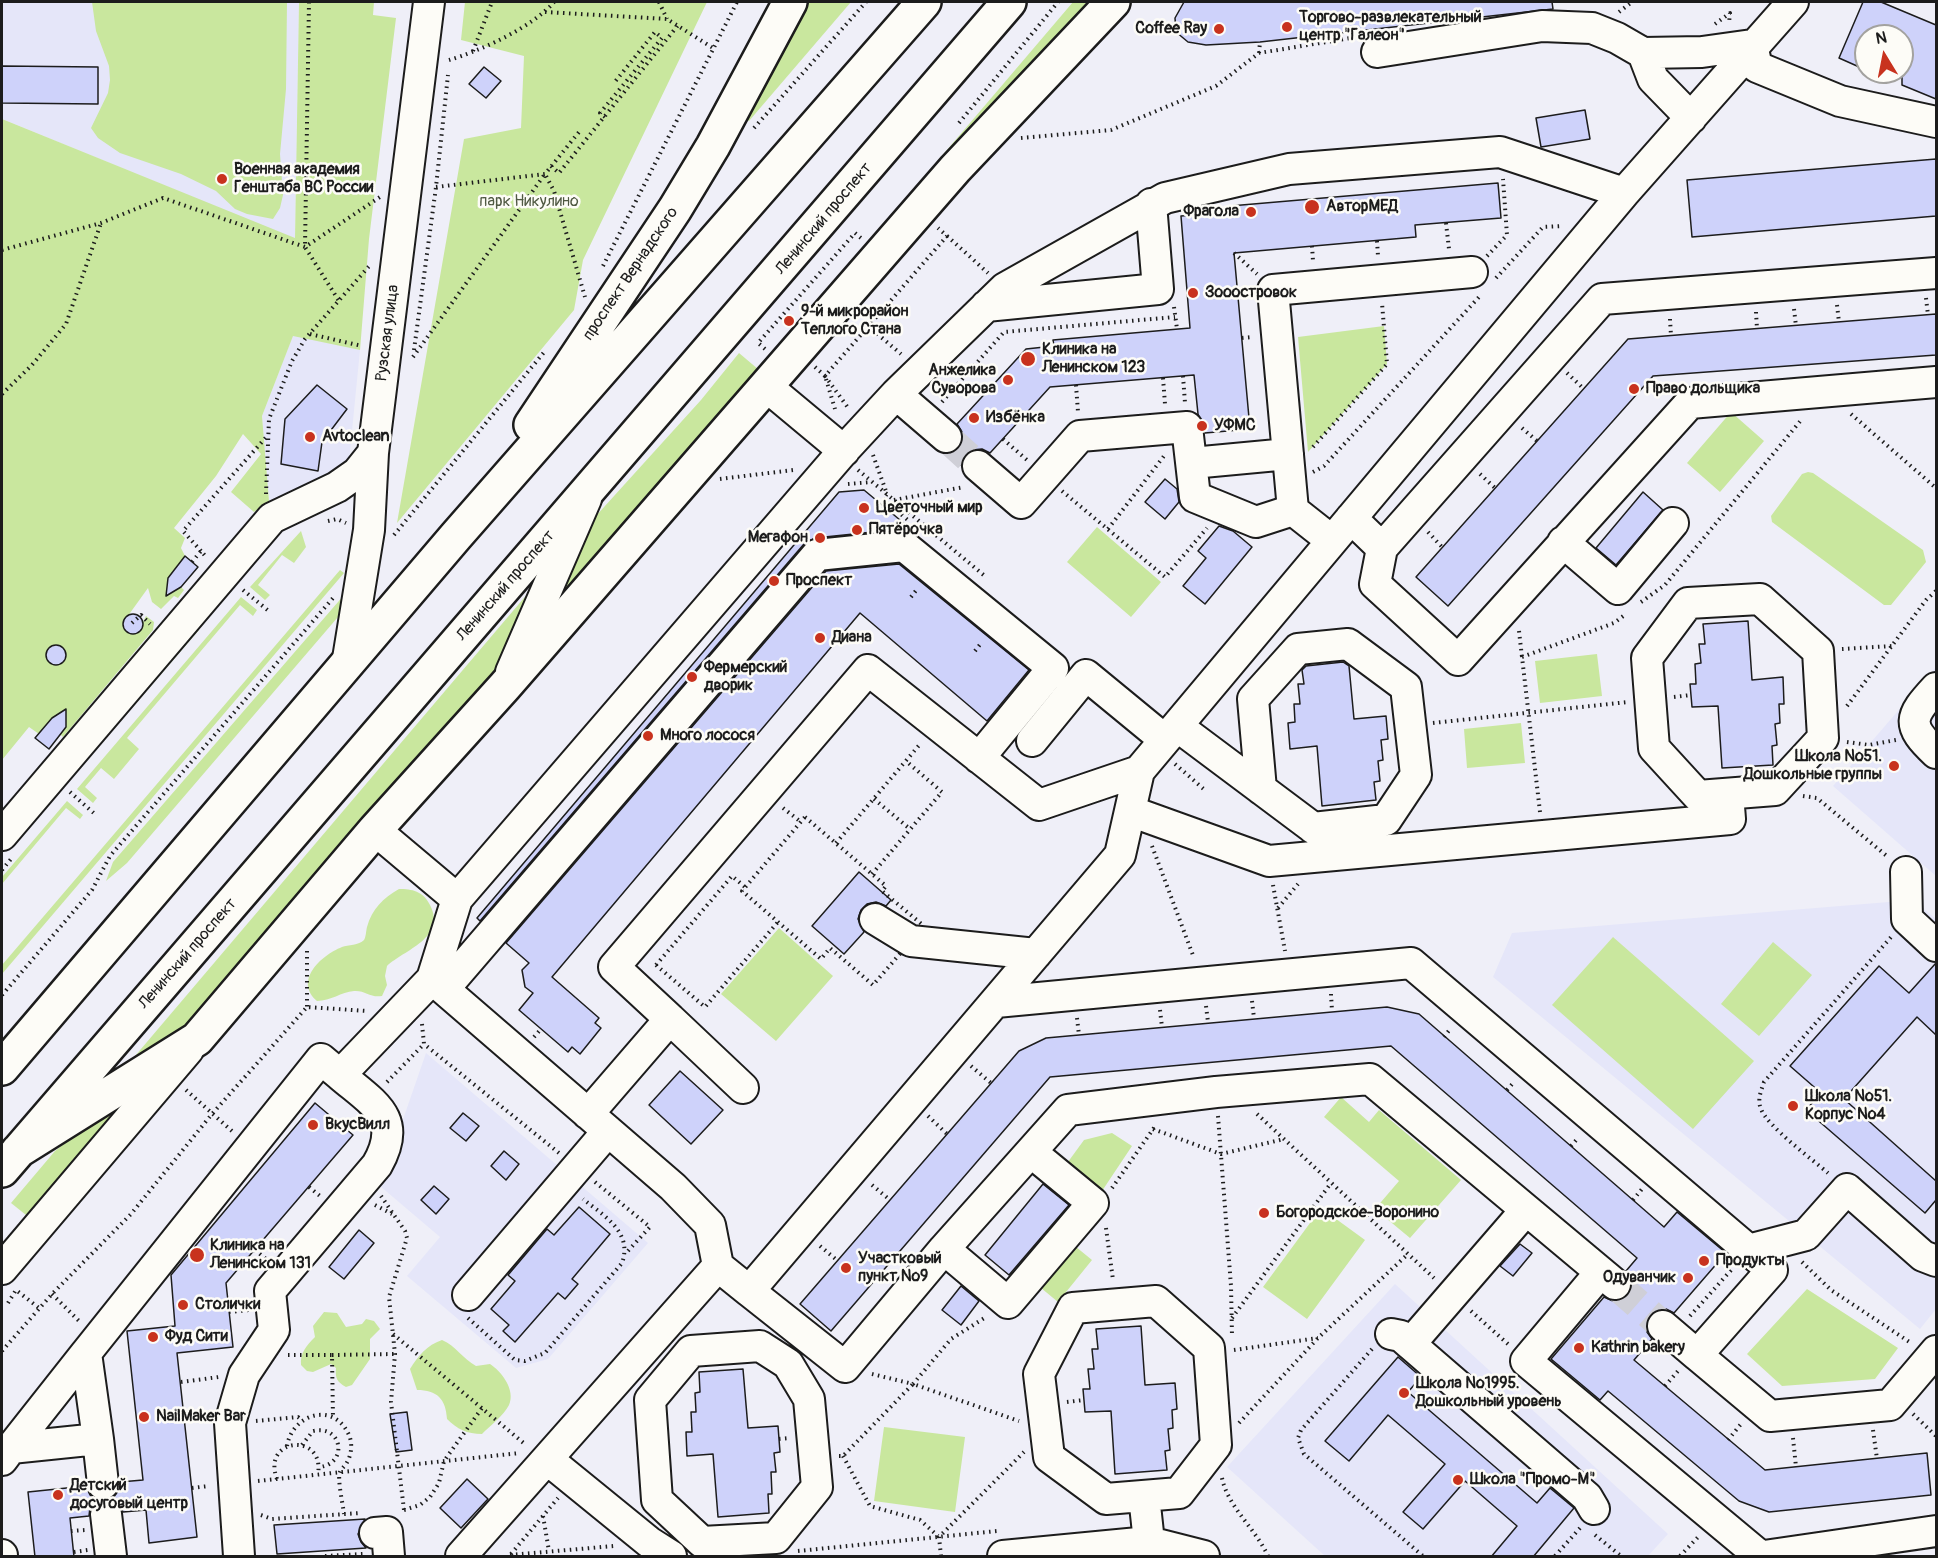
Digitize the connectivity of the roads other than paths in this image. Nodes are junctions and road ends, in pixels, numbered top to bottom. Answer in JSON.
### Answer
{"nodes":[{"id":1,"x":429,"y":2,"type":"edge"},
{"id":2,"x":790,"y":2,"type":"edge"},
{"id":3,"x":924,"y":2,"type":"edge"},
{"id":4,"x":1010,"y":2,"type":"edge"},
{"id":5,"x":1113,"y":2,"type":"edge"},
{"id":6,"x":1793,"y":2,"type":"edge"},
{"id":7,"x":1739,"y":39,"type":"junction"},
{"id":8,"x":1377,"y":52,"type":"dead end"},
{"id":9,"x":1643,"y":53,"type":"junction"},
{"id":10,"x":1691,"y":118,"type":"junction"},
{"id":11,"x":1936,"y":122,"type":"edge"},
{"id":12,"x":1624,"y":193,"type":"junction"},
{"id":13,"x":1151,"y":204,"type":"junction"},
{"id":14,"x":1936,"y":273,"type":"edge"},
{"id":15,"x":1480,"y":285,"type":"road end"},
{"id":16,"x":986,"y":306,"type":"junction"},
{"id":17,"x":1499,"y":342,"type":"junction"},
{"id":18,"x":769,"y":371,"type":"junction"},
{"id":19,"x":1536,"y":374,"type":"junction"},
{"id":20,"x":1936,"y":382,"type":"edge"},
{"id":21,"x":896,"y":394,"type":"junction"},
{"id":22,"x":936,"y":429,"type":"tunnel mouth"},
{"id":23,"x":373,"y":453,"type":"junction"},
{"id":24,"x":1288,"y":454,"type":"junction"},
{"id":25,"x":848,"y":458,"type":"junction"},
{"id":26,"x":1192,"y":464,"type":"junction"},
{"id":27,"x":982,"y":470,"type":"tunnel mouth"},
{"id":28,"x":591,"y":487,"type":"junction"},
{"id":29,"x":1293,"y":510,"type":"junction"},
{"id":30,"x":1351,"y":518,"type":"junction"},
{"id":31,"x":1673,"y":523,"type":"dead end"},
{"id":32,"x":456,"y":536,"type":"junction"},
{"id":33,"x":1331,"y":540,"type":"junction"},
{"id":34,"x":1563,"y":542,"type":"junction"},
{"id":35,"x":1382,"y":548,"type":"junction"},
{"id":36,"x":347,"y":665,"type":"junction"},
{"id":37,"x":505,"y":686,"type":"junction"},
{"id":38,"x":1936,"y":688,"type":"edge"},
{"id":39,"x":1032,"y":741,"type":"dead end"},
{"id":40,"x":1170,"y":741,"type":"junction"},
{"id":41,"x":1936,"y":753,"type":"edge"},
{"id":42,"x":979,"y":758,"type":"junction"},
{"id":43,"x":1139,"y":771,"type":"junction"},
{"id":44,"x":1261,"y":789,"type":"junction"},
{"id":45,"x":1728,"y":794,"type":"junction"},
{"id":46,"x":1130,"y":811,"type":"junction"},
{"id":47,"x":1313,"y":828,"type":"junction"},
{"id":48,"x":375,"y":830,"type":"junction"},
{"id":49,"x":2,"y":835,"type":"edge"},
{"id":50,"x":1348,"y":854,"type":"junction"},
{"id":51,"x":1906,"y":872,"type":"road end"},
{"id":52,"x":457,"y":899,"type":"junction"},
{"id":53,"x":875,"y":918,"type":"dead end"},
{"id":54,"x":1936,"y":946,"type":"edge"},
{"id":55,"x":1036,"y":954,"type":"junction"},
{"id":56,"x":438,"y":984,"type":"junction"},
{"id":57,"x":996,"y":1002,"type":"junction"},
{"id":58,"x":670,"y":1020,"type":"junction"},
{"id":59,"x":197,"y":1039,"type":"junction"},
{"id":60,"x":2,"y":1068,"type":"edge"},
{"id":61,"x":340,"y":1075,"type":"junction"},
{"id":62,"x":743,"y":1088,"type":"dead end"},
{"id":63,"x":598,"y":1122,"type":"junction"},
{"id":64,"x":1031,"y":1152,"type":"junction"},
{"id":65,"x":10,"y":1161,"type":"edge"},
{"id":66,"x":1526,"y":1210,"type":"junction"},
{"id":67,"x":944,"y":1249,"type":"junction"},
{"id":68,"x":1748,"y":1250,"type":"junction"},
{"id":69,"x":1936,"y":1261,"type":"edge"},
{"id":70,"x":718,"y":1266,"type":"junction"},
{"id":71,"x":2,"y":1269,"type":"edge"},
{"id":72,"x":749,"y":1291,"type":"junction"},
{"id":73,"x":468,"y":1295,"type":"road end"},
{"id":74,"x":1669,"y":1331,"type":"tunnel mouth"},
{"id":75,"x":86,"y":1353,"type":"junction"},
{"id":76,"x":1934,"y":1354,"type":"edge"},
{"id":77,"x":1697,"y":1355,"type":"junction"},
{"id":78,"x":98,"y":1439,"type":"junction"},
{"id":79,"x":6,"y":1454,"type":"edge"},
{"id":80,"x":541,"y":1455,"type":"junction"},
{"id":81,"x":103,"y":1484,"type":"dead end"},
{"id":82,"x":1144,"y":1496,"type":"junction"},
{"id":83,"x":106,"y":1514,"type":"dead end"},
{"id":84,"x":1589,"y":1516,"type":"road end"},
{"id":85,"x":1936,"y":1531,"type":"edge"},
{"id":86,"x":1149,"y":1542,"type":"junction"},
{"id":87,"x":1005,"y":1543,"type":"edge"},
{"id":88,"x":746,"y":1548,"type":"edge"},
{"id":89,"x":657,"y":1551,"type":"edge"},
{"id":90,"x":111,"y":1557,"type":"edge"},
{"id":91,"x":239,"y":1557,"type":"edge"},
{"id":92,"x":461,"y":1557,"type":"edge"},
{"id":93,"x":1204,"y":1557,"type":"edge"},
{"id":94,"x":1762,"y":1557,"type":"edge"}],
"edges":[{"from":1,"to":23,"type":"street","name":"Рузская улица"},
{"from":2,"to":32,"type":"main road","name":"проспект Вернадского"},
{"from":3,"to":32,"type":"main road"},
{"from":4,"to":28,"type":"main road","name":"Ленинский проспект"},
{"from":5,"to":18,"type":"main road"},
{"from":6,"to":7,"type":"street"},
{"from":7,"to":9,"type":"street"},
{"from":7,"to":10,"type":"street"},
{"from":7,"to":11,"type":"street"},
{"from":8,"to":9,"type":"street"},
{"from":9,"to":10,"type":"street"},
{"from":10,"to":12,"type":"street"},
{"from":12,"to":13,"type":"street"},
{"from":12,"to":17,"type":"street"},
{"from":13,"to":16,"type":"street"},
{"from":13,"to":16,"type":"street"},
{"from":14,"to":19,"type":"street"},
{"from":15,"to":24,"type":"street"},
{"from":16,"to":21,"type":"street"},
{"from":17,"to":19,"type":"street"},
{"from":17,"to":30,"type":"street"},
{"from":18,"to":25,"type":"street"},
{"from":18,"to":37,"type":"main road"},
{"from":19,"to":35,"type":"street"},
{"from":20,"to":34,"type":"street"},
{"from":21,"to":22,"type":"street"},
{"from":21,"to":25,"type":"street"},
{"from":23,"to":36,"type":"street","name":"Рузская улица"},
{"from":23,"to":49,"type":"street"},
{"from":24,"to":26,"type":"street"},
{"from":24,"to":29,"type":"street"},
{"from":25,"to":52,"type":"street"},
{"from":26,"to":27,"type":"street"},
{"from":26,"to":29,"type":"street"},
{"from":28,"to":37,"type":"street"},
{"from":28,"to":65,"type":"main road","name":"Ленинский проспект"},
{"from":29,"to":33,"type":"street"},
{"from":30,"to":33,"type":"street"},
{"from":30,"to":35,"type":"street"},
{"from":31,"to":34,"type":"street"},
{"from":32,"to":36,"type":"main road"},
{"from":33,"to":40,"type":"street"},
{"from":34,"to":35,"type":"street"},
{"from":36,"to":60,"type":"main road"},
{"from":37,"to":48,"type":"main road"},
{"from":38,"to":41,"type":"street"},
{"from":39,"to":40,"type":"street"},
{"from":40,"to":43,"type":"street"},
{"from":40,"to":44,"type":"street"},
{"from":42,"to":43,"type":"street"},
{"from":42,"to":56,"type":"street"},
{"from":42,"to":58,"type":"street"},
{"from":43,"to":46,"type":"street"},
{"from":44,"to":47,"type":"street"},
{"from":44,"to":47,"type":"street"},
{"from":45,"to":45,"type":"street"},
{"from":45,"to":50,"type":"street"},
{"from":46,"to":50,"type":"street"},
{"from":46,"to":55,"type":"street"},
{"from":47,"to":50,"type":"street"},
{"from":48,"to":52,"type":"street"},
{"from":48,"to":59,"type":"main road"},
{"from":51,"to":54,"type":"street"},
{"from":52,"to":56,"type":"street"},
{"from":53,"to":55,"type":"street"},
{"from":55,"to":57,"type":"street"},
{"from":56,"to":61,"type":"street"},
{"from":56,"to":63,"type":"street"},
{"from":57,"to":68,"type":"street"},
{"from":57,"to":72,"type":"street"},
{"from":58,"to":62,"type":"street"},
{"from":58,"to":63,"type":"street"},
{"from":59,"to":65,"type":"main road"},
{"from":59,"to":71,"type":"street"},
{"from":61,"to":75,"type":"street"},
{"from":61,"to":91,"type":"street"},
{"from":63,"to":70,"type":"street"},
{"from":63,"to":73,"type":"street"},
{"from":64,"to":66,"type":"street"},
{"from":64,"to":67,"type":"street"},
{"from":64,"to":67,"type":"street"},
{"from":66,"to":84,"type":"street"},
{"from":66,"to":94,"type":"street"},
{"from":67,"to":72,"type":"street"},
{"from":68,"to":69,"type":"street"},
{"from":68,"to":77,"type":"street"},
{"from":70,"to":72,"type":"street"},
{"from":70,"to":80,"type":"street"},
{"from":74,"to":77,"type":"street"},
{"from":75,"to":78,"type":"street"},
{"from":75,"to":79,"type":"street"},
{"from":76,"to":77,"type":"street"},
{"from":78,"to":79,"type":"street"},
{"from":78,"to":81,"type":"street"},
{"from":80,"to":89,"type":"street"},
{"from":80,"to":92,"type":"street"},
{"from":82,"to":82,"type":"street"},
{"from":82,"to":86,"type":"street"},
{"from":83,"to":90,"type":"street"},
{"from":85,"to":94,"type":"street"},
{"from":86,"to":87,"type":"street"},
{"from":86,"to":93,"type":"street"},
{"from":88,"to":88,"type":"street"}]}
